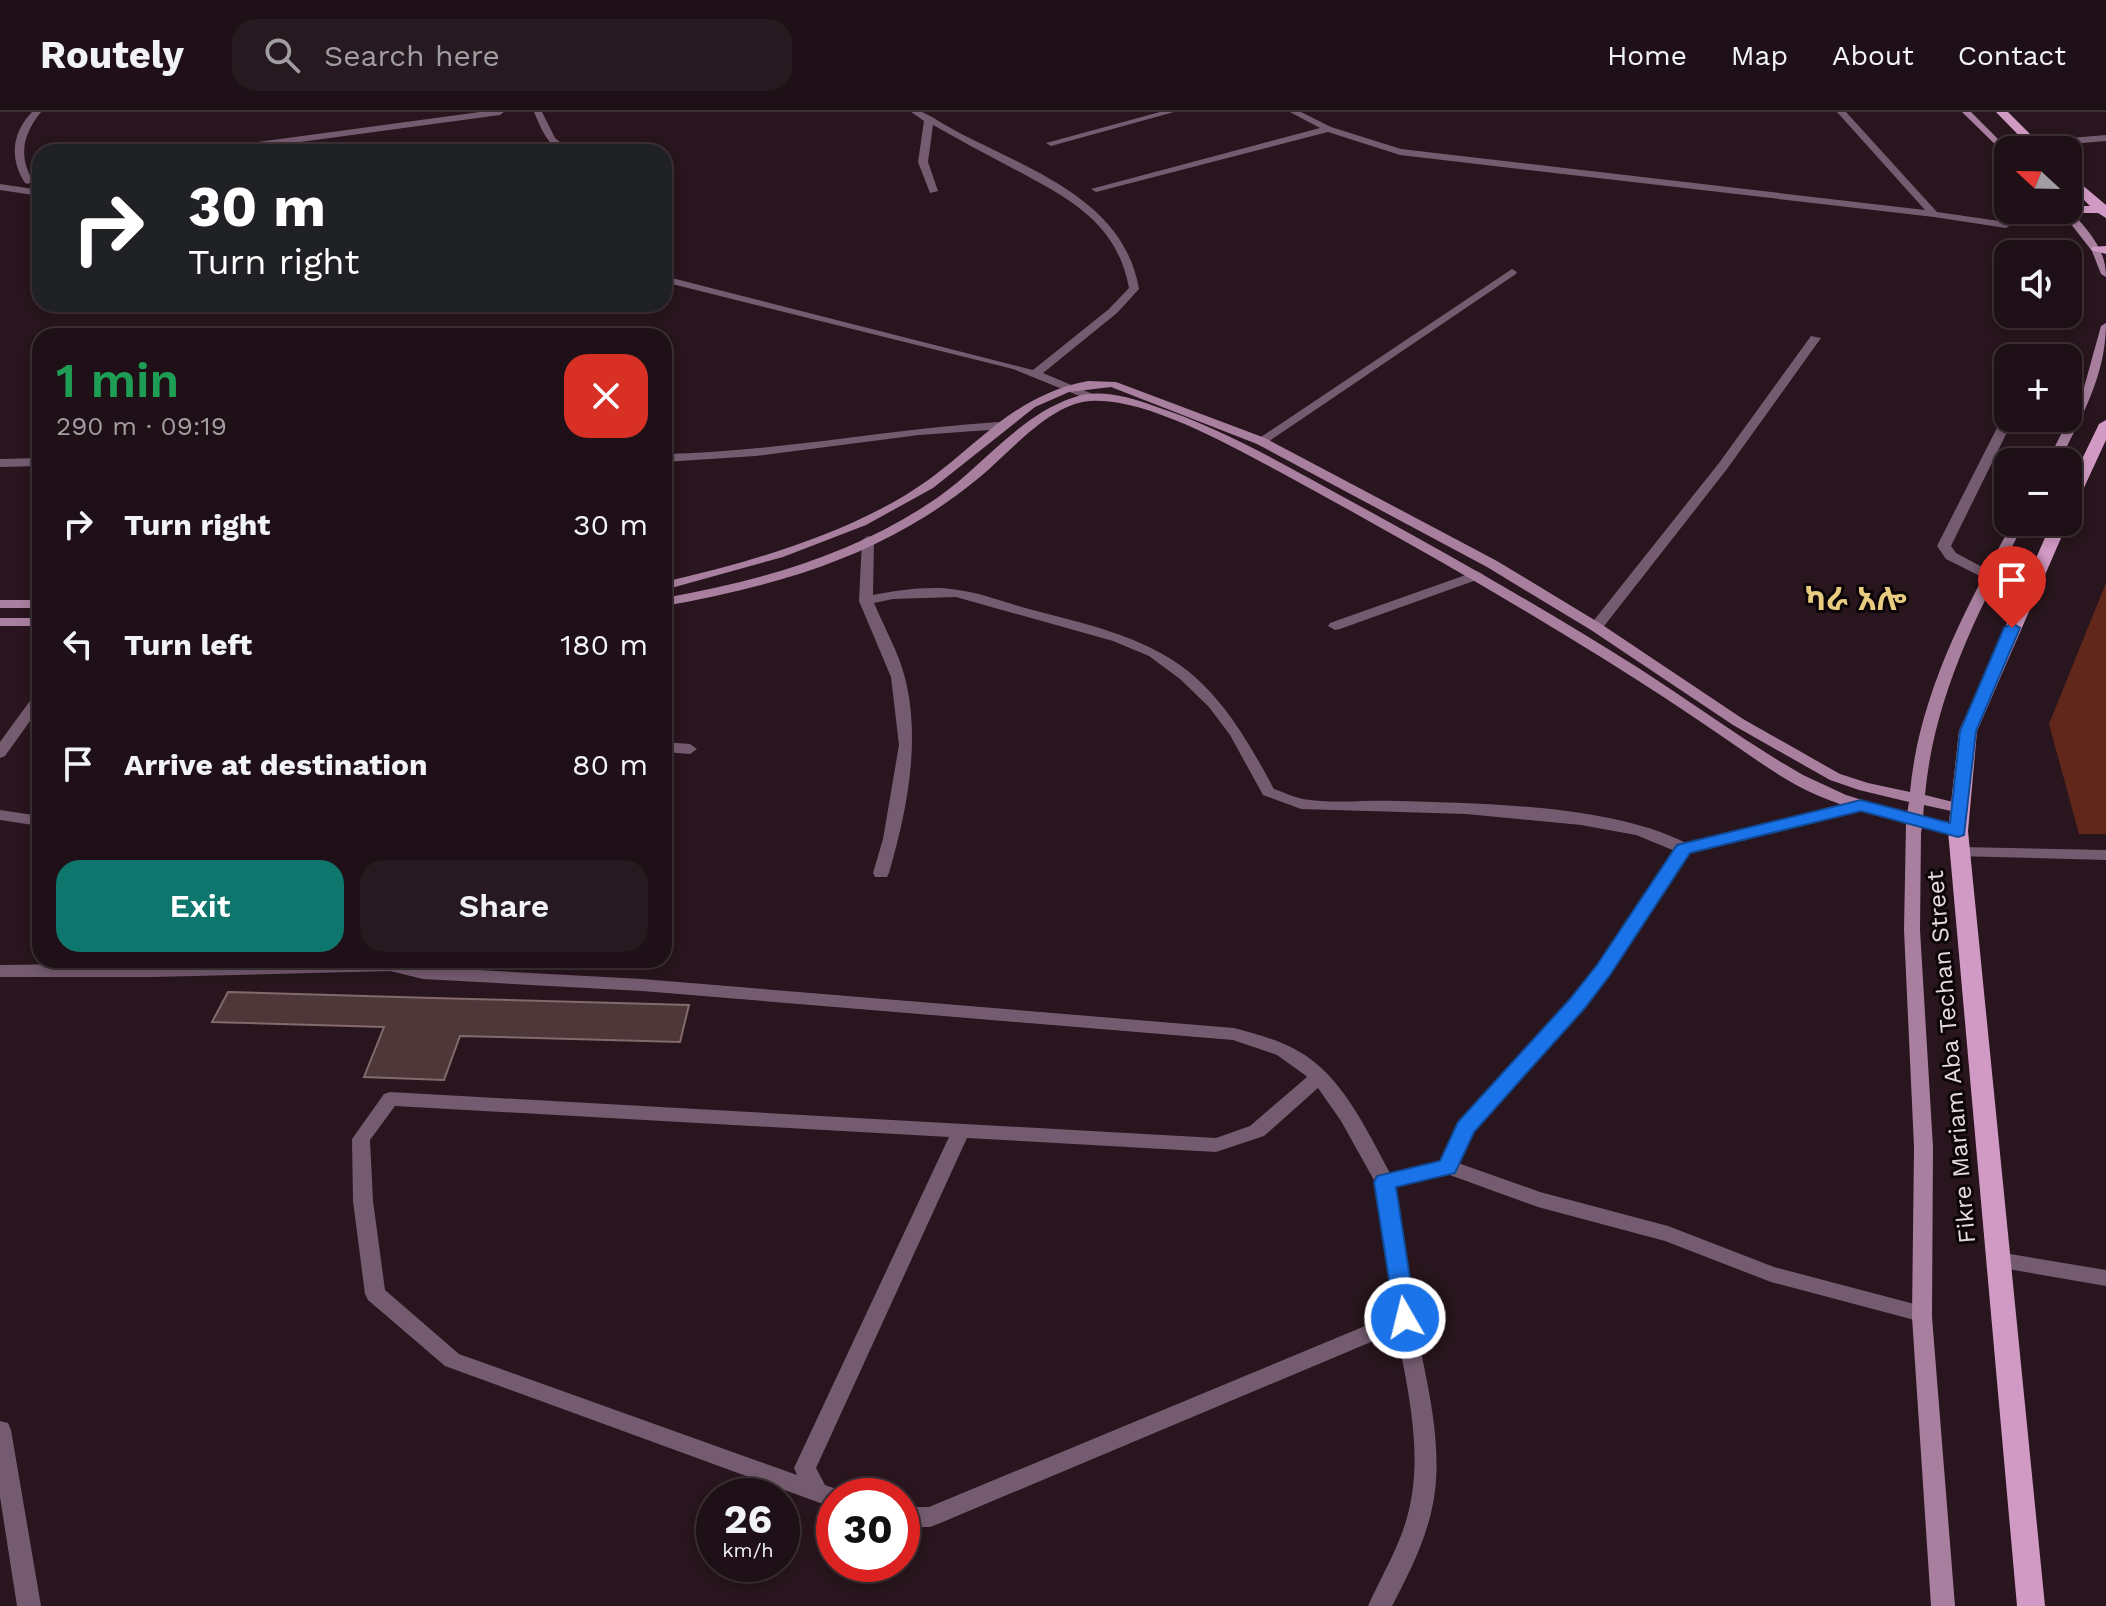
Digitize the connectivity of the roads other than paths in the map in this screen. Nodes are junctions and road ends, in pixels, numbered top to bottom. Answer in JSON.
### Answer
{"nodes":[{"id":1,"x":37,"y":112,"type":"edge"},
{"id":2,"x":500,"y":112,"type":"edge"},
{"id":3,"x":538,"y":112,"type":"edge"},
{"id":4,"x":915,"y":112,"type":"edge"},
{"id":5,"x":1170,"y":112,"type":"edge"},
{"id":6,"x":1294,"y":112,"type":"edge"},
{"id":7,"x":1841,"y":112,"type":"edge"},
{"id":8,"x":1966,"y":112,"type":"edge"},
{"id":9,"x":2002,"y":112,"type":"edge"},
{"id":10,"x":929,"y":119,"type":"junction"},
{"id":11,"x":1328,"y":129,"type":"junction"},
{"id":12,"x":2026,"y":136,"type":"edge"},
{"id":13,"x":2106,"y":138,"type":"edge"},
{"id":14,"x":1994,"y":140,"type":"edge"},
{"id":15,"x":2082,"y":141,"type":"edge"},
{"id":16,"x":1051,"y":143,"type":"dead end"},
{"id":17,"x":264,"y":144,"type":"edge"},
{"id":18,"x":557,"y":144,"type":"edge"},
{"id":19,"x":32,"y":180,"type":"edge"},
{"id":20,"x":28,"y":181,"type":"junction"},
{"id":21,"x":0,"y":187,"type":"edge"},
{"id":22,"x":13,"y":188,"type":"junction"},
{"id":23,"x":1096,"y":189,"type":"dead end"},
{"id":24,"x":2082,"y":190,"type":"edge"},
{"id":25,"x":933,"y":191,"type":"dead end"},
{"id":26,"x":32,"y":192,"type":"edge"},
{"id":27,"x":2082,"y":210,"type":"edge"},
{"id":28,"x":2105,"y":211,"type":"edge"},
{"id":29,"x":1934,"y":214,"type":"junction"},
{"id":30,"x":2078,"y":224,"type":"edge"},
{"id":31,"x":2006,"y":225,"type":"dead end"},
{"id":32,"x":2101,"y":250,"type":"edge"},
{"id":33,"x":1512,"y":272,"type":"dead end"},
{"id":34,"x":2106,"y":274,"type":"edge"},
{"id":35,"x":672,"y":281,"type":"edge"},
{"id":36,"x":2106,"y":326,"type":"edge"},
{"id":37,"x":1815,"y":338,"type":"dead end"},
{"id":38,"x":1036,"y":373,"type":"junction"},
{"id":39,"x":1069,"y":386,"type":"junction"},
{"id":40,"x":1091,"y":397,"type":"junction"},
{"id":41,"x":2106,"y":424,"type":"edge"},
{"id":42,"x":999,"y":426,"type":"junction"},
{"id":43,"x":2001,"y":432,"type":"edge"},
{"id":44,"x":1261,"y":441,"type":"junction"},
{"id":45,"x":2060,"y":448,"type":"edge"},
{"id":46,"x":672,"y":458,"type":"edge"},
{"id":47,"x":32,"y":462,"type":"edge"},
{"id":48,"x":0,"y":463,"type":"edge"},
{"id":49,"x":2082,"y":475,"type":"edge"},
{"id":50,"x":2012,"y":536,"type":"edge"},
{"id":51,"x":2054,"y":536,"type":"edge"},
{"id":52,"x":868,"y":540,"type":"junction"},
{"id":53,"x":1477,"y":575,"type":"junction"},
{"id":54,"x":1990,"y":577,"type":"junction"},
{"id":55,"x":672,"y":584,"type":"edge"},
{"id":56,"x":672,"y":601,"type":"edge"},
{"id":57,"x":866,"y":601,"type":"junction"},
{"id":58,"x":0,"y":604,"type":"edge"},
{"id":59,"x":32,"y":604,"type":"edge"},
{"id":60,"x":0,"y":622,"type":"edge"},
{"id":61,"x":32,"y":622,"type":"edge"},
{"id":62,"x":1335,"y":626,"type":"dead end"},
{"id":63,"x":1596,"y":627,"type":"junction"},
{"id":64,"x":32,"y":708,"type":"edge"},
{"id":65,"x":672,"y":748,"type":"edge"},
{"id":66,"x":690,"y":749,"type":"dead end"},
{"id":67,"x":0,"y":753,"type":"edge"},
{"id":68,"x":1915,"y":798,"type":"junction"},
{"id":69,"x":1861,"y":806,"type":"junction"},
{"id":70,"x":1960,"y":808,"type":"junction"},
{"id":71,"x":0,"y":815,"type":"edge"},
{"id":72,"x":32,"y":820,"type":"edge"},
{"id":73,"x":1914,"y":820,"type":"junction"},
{"id":74,"x":1959,"y":842,"type":"junction"},
{"id":75,"x":1684,"y":849,"type":"junction"},
{"id":76,"x":2106,"y":855,"type":"edge"},
{"id":77,"x":881,"y":873,"type":"dead end"},
{"id":78,"x":92,"y":968,"type":"edge"},
{"id":79,"x":406,"y":968,"type":"edge"},
{"id":80,"x":0,"y":971,"type":"edge"},
{"id":81,"x":1318,"y":1078,"type":"junction"},
{"id":82,"x":961,"y":1131,"type":"junction"},
{"id":83,"x":1447,"y":1167,"type":"junction"},
{"id":84,"x":1385,"y":1182,"type":"junction"},
{"id":85,"x":1998,"y":1260,"type":"junction"},
{"id":86,"x":2106,"y":1278,"type":"edge"},
{"id":87,"x":1922,"y":1314,"type":"junction"},
{"id":88,"x":1405,"y":1318,"type":"junction"},
{"id":89,"x":0,"y":1430,"type":"edge"},
{"id":90,"x":816,"y":1483,"type":"edge"},
{"id":91,"x":816,"y":1492,"type":"edge"},
{"id":92,"x":920,"y":1517,"type":"edge"},
{"id":93,"x":7,"y":1531,"type":"edge"},
{"id":94,"x":29,"y":1606,"type":"edge"},
{"id":95,"x":1380,"y":1606,"type":"edge"},
{"id":96,"x":1943,"y":1606,"type":"edge"},
{"id":97,"x":2031,"y":1606,"type":"edge"}],
"edges":[{"from":1,"to":20,"type":"street"},
{"from":2,"to":17,"type":"street"},
{"from":3,"to":18,"type":"street"},
{"from":4,"to":10,"type":"street"},
{"from":5,"to":16,"type":"street"},
{"from":6,"to":11,"type":"street"},
{"from":7,"to":29,"type":"street"},
{"from":8,"to":14,"type":"main road"},
{"from":9,"to":12,"type":"main road"},
{"from":10,"to":25,"type":"street"},
{"from":10,"to":38,"type":"street"},
{"from":11,"to":23,"type":"street"},
{"from":11,"to":29,"type":"street"},
{"from":13,"to":15,"type":"street"},
{"from":19,"to":20,"type":"street"},
{"from":20,"to":22,"type":"street"},
{"from":21,"to":22,"type":"street"},
{"from":22,"to":26,"type":"street"},
{"from":24,"to":28,"type":"main road"},
{"from":27,"to":28,"type":"main road"},
{"from":29,"to":31,"type":"street"},
{"from":30,"to":32,"type":"main road"},
{"from":32,"to":34,"type":"main road"},
{"from":33,"to":44,"type":"street"},
{"from":35,"to":38,"type":"street"},
{"from":36,"to":45,"type":"main road"},
{"from":37,"to":63,"type":"street"},
{"from":38,"to":39,"type":"street"},
{"from":39,"to":40,"type":"street"},
{"from":39,"to":42,"type":"main road"},
{"from":39,"to":44,"type":"main road"},
{"from":40,"to":52,"type":"main road"},
{"from":40,"to":53,"type":"main road"},
{"from":41,"to":49,"type":"main road"},
{"from":42,"to":46,"type":"street"},
{"from":42,"to":55,"type":"main road"},
{"from":43,"to":54,"type":"street"},
{"from":44,"to":63,"type":"main road"},
{"from":47,"to":48,"type":"street"},
{"from":50,"to":54,"type":"main road"},
{"from":51,"to":70,"type":"main road","name":"Fikre Mariam Aba Techan Street"},
{"from":52,"to":56,"type":"main road"},
{"from":52,"to":57,"type":"street"},
{"from":53,"to":62,"type":"street"},
{"from":53,"to":69,"type":"main road"},
{"from":54,"to":68,"type":"main road"},
{"from":57,"to":75,"type":"street"},
{"from":57,"to":77,"type":"street"},
{"from":58,"to":59,"type":"main road"},
{"from":60,"to":61,"type":"main road"},
{"from":63,"to":68,"type":"main road"},
{"from":64,"to":67,"type":"street"},
{"from":65,"to":66,"type":"street"},
{"from":68,"to":70,"type":"main road"},
{"from":68,"to":73,"type":"main road"},
{"from":69,"to":73,"type":"main road"},
{"from":69,"to":75,"type":"street"},
{"from":70,"to":74,"type":"main road","name":"Fikre Mariam Aba Techan Street"},
{"from":71,"to":72,"type":"street"},
{"from":73,"to":74,"type":"main road"},
{"from":73,"to":87,"type":"main road"},
{"from":74,"to":76,"type":"street"},
{"from":74,"to":85,"type":"main road","name":"Fikre Mariam Aba Techan Street"},
{"from":75,"to":83,"type":"street"},
{"from":78,"to":80,"type":"street"},
{"from":79,"to":81,"type":"street"},
{"from":81,"to":82,"type":"street"},
{"from":81,"to":84,"type":"street"},
{"from":82,"to":90,"type":"street"},
{"from":82,"to":91,"type":"street"},
{"from":83,"to":84,"type":"street"},
{"from":83,"to":87,"type":"street"},
{"from":84,"to":88,"type":"street"},
{"from":85,"to":86,"type":"street"},
{"from":85,"to":97,"type":"main road","name":"Fikre Mariam Aba Techan Street"},
{"from":87,"to":96,"type":"main road"},
{"from":88,"to":92,"type":"street"},
{"from":88,"to":95,"type":"street"},
{"from":89,"to":93,"type":"street"},
{"from":93,"to":94,"type":"street"}]}
